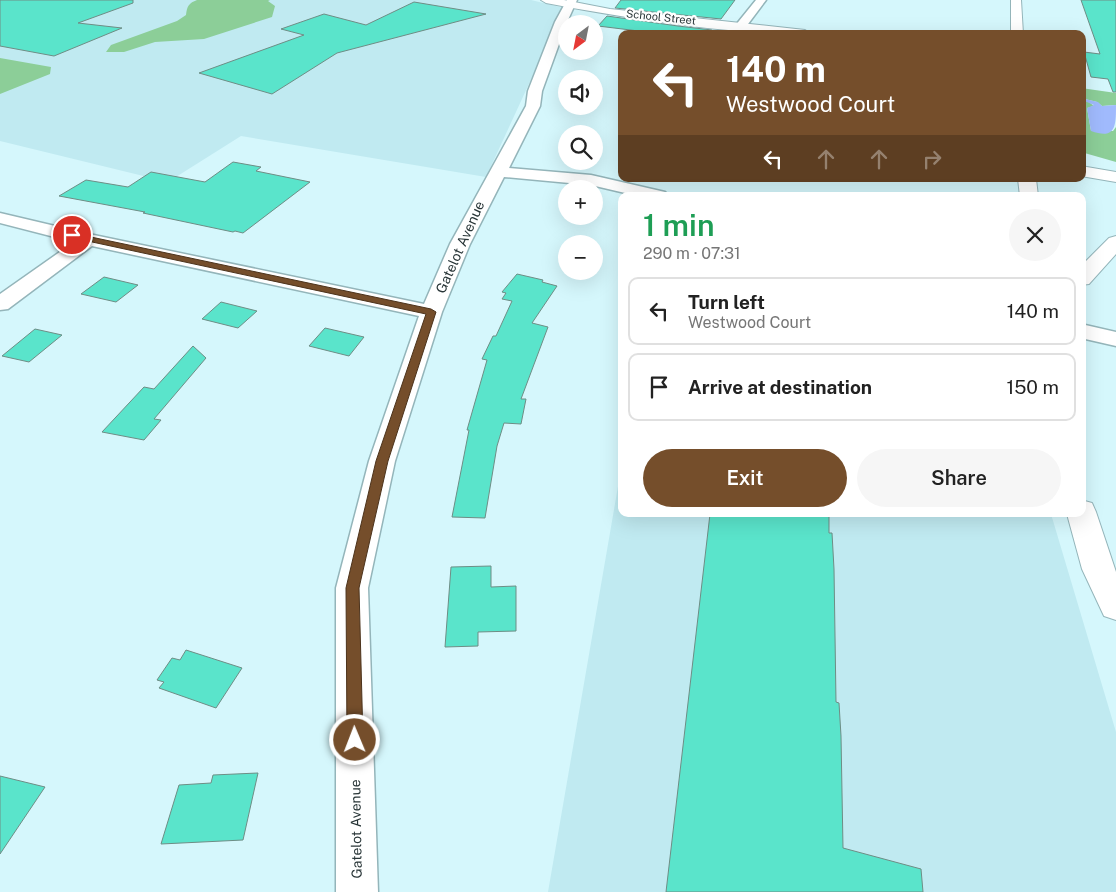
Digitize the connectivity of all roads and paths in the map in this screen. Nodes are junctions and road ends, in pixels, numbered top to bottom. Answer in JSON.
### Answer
{"nodes":[{"id":1,"x":761,"y":0,"type":"edge"},
{"id":2,"x":1016,"y":0,"type":"edge"},
{"id":3,"x":562,"y":2,"type":"edge"},
{"id":4,"x":741,"y":26,"type":"junction"},
{"id":5,"x":773,"y":30,"type":"edge"},
{"id":6,"x":1017,"y":30,"type":"edge"},
{"id":7,"x":499,"y":172,"type":"junction"},
{"id":8,"x":1086,"y":172,"type":"edge"},
{"id":9,"x":1116,"y":178,"type":"edge"},
{"id":10,"x":642,"y":192,"type":"edge"},
{"id":11,"x":0,"y":218,"type":"edge"},
{"id":12,"x":90,"y":240,"type":"junction"},
{"id":13,"x":1116,"y":242,"type":"edge"},
{"id":14,"x":1086,"y":274,"type":"edge"},
{"id":15,"x":0,"y":304,"type":"edge"},
{"id":16,"x":431,"y":312,"type":"junction"},
{"id":17,"x":1086,"y":332,"type":"edge"},
{"id":18,"x":1116,"y":339,"type":"edge"},
{"id":19,"x":1082,"y":517,"type":"edge"},
{"id":20,"x":1116,"y":604,"type":"edge"},
{"id":21,"x":357,"y":892,"type":"edge"}],
"edges":[{"from":1,"to":4,"type":"street"},
{"from":2,"to":6,"type":"street"},
{"from":3,"to":4,"type":"street","name":"School Street"},
{"from":3,"to":7,"type":"street","name":"Gatelot Avenue"},
{"from":4,"to":5,"type":"street","name":"School Street"},
{"from":7,"to":10,"type":"street"},
{"from":7,"to":16,"type":"street","name":"Gatelot Avenue"},
{"from":8,"to":9,"type":"street"},
{"from":11,"to":12,"type":"street"},
{"from":12,"to":15,"type":"street"},
{"from":12,"to":16,"type":"street"},
{"from":13,"to":14,"type":"street"},
{"from":16,"to":21,"type":"street","name":"Gatelot Avenue"},
{"from":17,"to":18,"type":"street"},
{"from":19,"to":20,"type":"street"}]}
